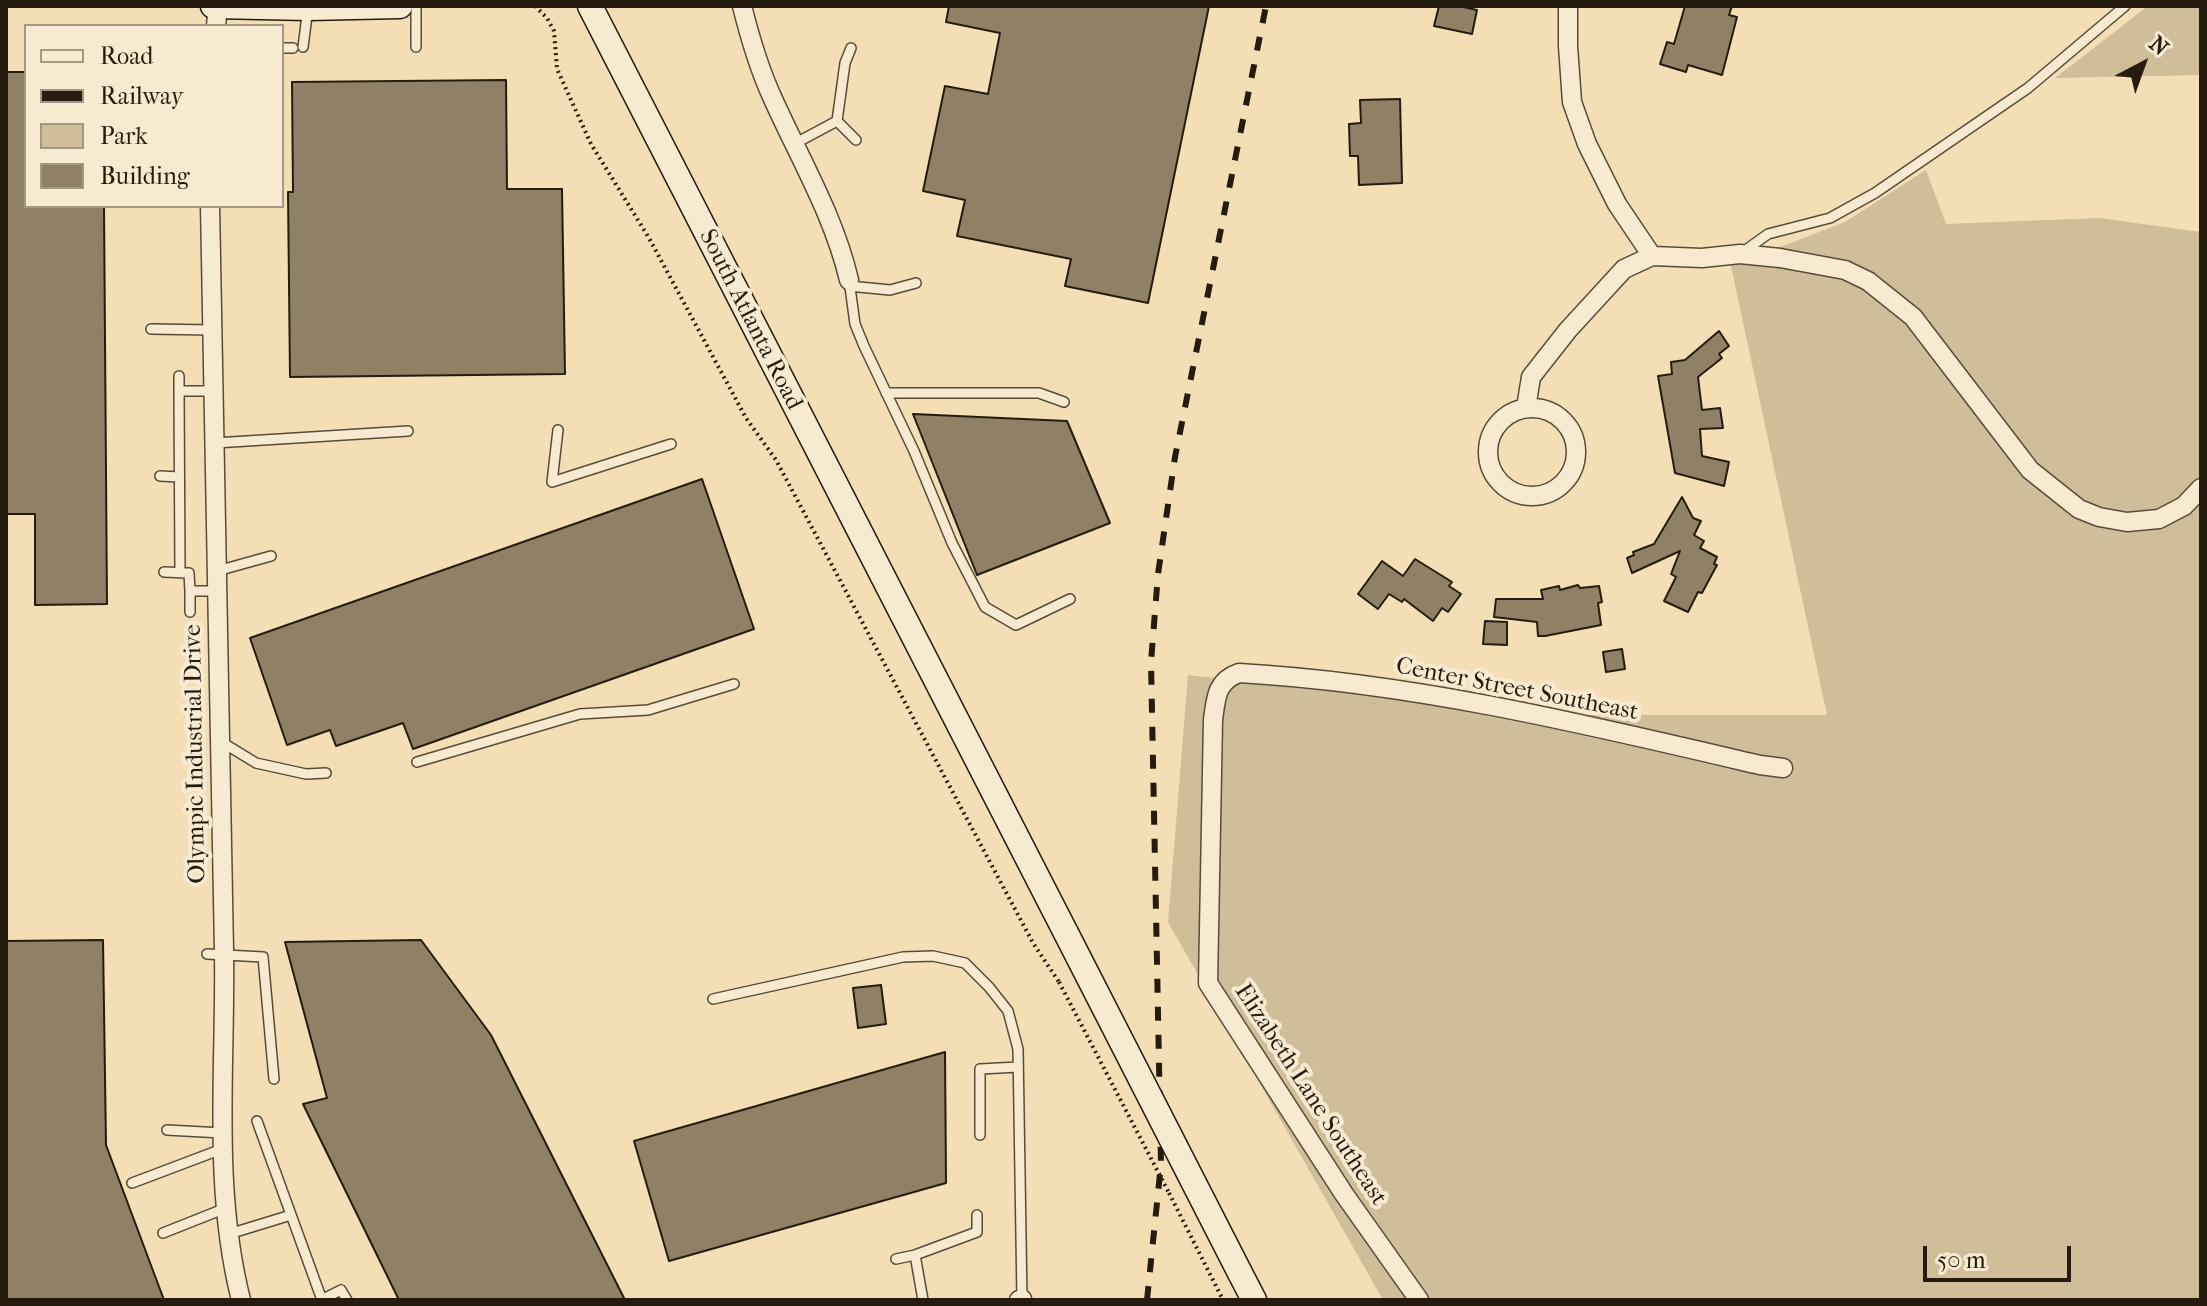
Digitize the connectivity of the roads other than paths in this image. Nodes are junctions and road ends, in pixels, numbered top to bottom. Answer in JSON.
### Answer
{"nodes":[{"id":1,"x":216,"y":6,"type":"edge"},
{"id":2,"x":400,"y":6,"type":"edge"},
{"id":3,"x":416,"y":6,"type":"edge"},
{"id":4,"x":590,"y":6,"type":"edge"},
{"id":5,"x":742,"y":6,"type":"edge"},
{"id":6,"x":1568,"y":6,"type":"edge"},
{"id":7,"x":2125,"y":6,"type":"edge"},
{"id":8,"x":278,"y":7,"type":"edge"},
{"id":9,"x":308,"y":8,"type":"junction"},
{"id":10,"x":416,"y":47,"type":"dead end"},
{"id":11,"x":292,"y":48,"type":"edge"},
{"id":12,"x":851,"y":48,"type":"dead end"},
{"id":13,"x":837,"y":121,"type":"junction"},
{"id":14,"x":856,"y":140,"type":"dead end"},
{"id":15,"x":794,"y":144,"type":"junction"},
{"id":16,"x":210,"y":208,"type":"edge"},
{"id":17,"x":1740,"y":254,"type":"junction"},
{"id":18,"x":1652,"y":256,"type":"junction"},
{"id":19,"x":849,"y":283,"type":"junction"},
{"id":20,"x":916,"y":283,"type":"dead end"},
{"id":21,"x":151,"y":329,"type":"dead end"},
{"id":22,"x":213,"y":330,"type":"junction"},
{"id":23,"x":179,"y":376,"type":"dead end"},
{"id":24,"x":179,"y":391,"type":"junction"},
{"id":25,"x":214,"y":391,"type":"junction"},
{"id":26,"x":886,"y":393,"type":"junction"},
{"id":27,"x":1064,"y":402,"type":"dead end"},
{"id":28,"x":1526,"y":408,"type":"junction"},
{"id":29,"x":558,"y":430,"type":"dead end"},
{"id":30,"x":408,"y":431,"type":"dead end"},
{"id":31,"x":215,"y":443,"type":"junction"},
{"id":32,"x":671,"y":444,"type":"dead end"},
{"id":33,"x":160,"y":476,"type":"dead end"},
{"id":34,"x":179,"y":477,"type":"junction"},
{"id":35,"x":2201,"y":488,"type":"edge"},
{"id":36,"x":271,"y":556,"type":"dead end"},
{"id":37,"x":217,"y":571,"type":"junction"},
{"id":38,"x":164,"y":572,"type":"dead end"},
{"id":39,"x":180,"y":573,"type":"junction"},
{"id":40,"x":190,"y":591,"type":"junction"},
{"id":41,"x":218,"y":591,"type":"junction"},
{"id":42,"x":1070,"y":599,"type":"dead end"},
{"id":43,"x":190,"y":612,"type":"dead end"},
{"id":44,"x":1239,"y":673,"type":"joint"},
{"id":45,"x":734,"y":684,"type":"dead end"},
{"id":46,"x":220,"y":741,"type":"junction"},
{"id":47,"x":417,"y":762,"type":"dead end"},
{"id":48,"x":1783,"y":768,"type":"dead end"},
{"id":49,"x":326,"y":773,"type":"dead end"},
{"id":50,"x":215,"y":955,"type":"junction"},
{"id":51,"x":713,"y":999,"type":"dead end"},
{"id":52,"x":1018,"y":1067,"type":"junction"},
{"id":53,"x":274,"y":1079,"type":"dead end"},
{"id":54,"x":257,"y":1121,"type":"dead end"},
{"id":55,"x":167,"y":1130,"type":"dead end"},
{"id":56,"x":980,"y":1135,"type":"dead end"},
{"id":57,"x":222,"y":1141,"type":"junction"},
{"id":58,"x":132,"y":1183,"type":"dead end"},
{"id":59,"x":226,"y":1208,"type":"junction"},
{"id":60,"x":291,"y":1215,"type":"junction"},
{"id":61,"x":977,"y":1215,"type":"dead end"},
{"id":62,"x":163,"y":1233,"type":"dead end"},
{"id":63,"x":229,"y":1234,"type":"junction"},
{"id":64,"x":915,"y":1255,"type":"junction"},
{"id":65,"x":896,"y":1259,"type":"dead end"},
{"id":66,"x":241,"y":1300,"type":"edge"},
{"id":67,"x":322,"y":1300,"type":"edge"},
{"id":68,"x":347,"y":1300,"type":"edge"},
{"id":69,"x":923,"y":1300,"type":"edge"},
{"id":70,"x":1021,"y":1300,"type":"edge"},
{"id":71,"x":1254,"y":1300,"type":"edge"},
{"id":72,"x":1419,"y":1300,"type":"edge"}],
"edges":[{"from":1,"to":8,"type":"main road"},
{"from":2,"to":9,"type":"main road"},
{"from":3,"to":10,"type":"lane"},
{"from":4,"to":71,"type":"main road","name":"South Atlanta Road","bridge":true},
{"from":5,"to":15,"type":"street"},
{"from":6,"to":18,"type":"street"},
{"from":7,"to":17,"type":"lane"},
{"from":8,"to":9,"type":"main road"},
{"from":9,"to":11,"type":"lane"},
{"from":12,"to":13,"type":"lane"},
{"from":13,"to":14,"type":"lane"},
{"from":13,"to":15,"type":"lane"},
{"from":15,"to":19,"type":"street"},
{"from":16,"to":22,"type":"street","name":"Olympic Industrial Drive"},
{"from":17,"to":18,"type":"street"},
{"from":17,"to":35,"type":"street"},
{"from":18,"to":28,"type":"street"},
{"from":19,"to":20,"type":"lane"},
{"from":19,"to":26,"type":"lane"},
{"from":21,"to":22,"type":"lane"},
{"from":22,"to":25,"type":"street","name":"Olympic Industrial Drive"},
{"from":23,"to":24,"type":"lane"},
{"from":24,"to":25,"type":"lane"},
{"from":24,"to":34,"type":"lane"},
{"from":25,"to":31,"type":"street","name":"Olympic Industrial Drive"},
{"from":26,"to":27,"type":"lane"},
{"from":26,"to":42,"type":"lane"},
{"from":28,"to":28,"type":"street"},
{"from":29,"to":32,"type":"lane"},
{"from":30,"to":31,"type":"lane"},
{"from":31,"to":37,"type":"street","name":"Olympic Industrial Drive"},
{"from":33,"to":34,"type":"lane"},
{"from":34,"to":39,"type":"lane"},
{"from":36,"to":37,"type":"lane"},
{"from":37,"to":41,"type":"street","name":"Olympic Industrial Drive"},
{"from":38,"to":39,"type":"lane"},
{"from":39,"to":40,"type":"lane"},
{"from":40,"to":41,"type":"lane"},
{"from":40,"to":43,"type":"lane"},
{"from":41,"to":46,"type":"street","name":"Olympic Industrial Drive"},
{"from":44,"to":48,"type":"street","name":"Center Street Southeast"},
{"from":44,"to":72,"type":"street","name":"Elizabeth Lane Southeast"},
{"from":45,"to":47,"type":"lane"},
{"from":46,"to":49,"type":"lane"},
{"from":46,"to":50,"type":"street","name":"Olympic Industrial Drive"},
{"from":50,"to":53,"type":"lane"},
{"from":50,"to":57,"type":"street","name":"Olympic Industrial Drive"},
{"from":51,"to":52,"type":"lane"},
{"from":52,"to":56,"type":"lane"},
{"from":52,"to":70,"type":"lane"},
{"from":54,"to":60,"type":"lane"},
{"from":55,"to":57,"type":"lane"},
{"from":57,"to":58,"type":"lane"},
{"from":57,"to":59,"type":"street","name":"Olympic Industrial Drive"},
{"from":59,"to":62,"type":"lane"},
{"from":59,"to":63,"type":"street","name":"Olympic Industrial Drive"},
{"from":60,"to":63,"type":"lane"},
{"from":60,"to":67,"type":"lane"},
{"from":61,"to":64,"type":"lane"},
{"from":63,"to":66,"type":"street","name":"Olympic Industrial Drive"},
{"from":64,"to":65,"type":"lane"},
{"from":64,"to":69,"type":"lane"},
{"from":67,"to":68,"type":"lane"}]}
